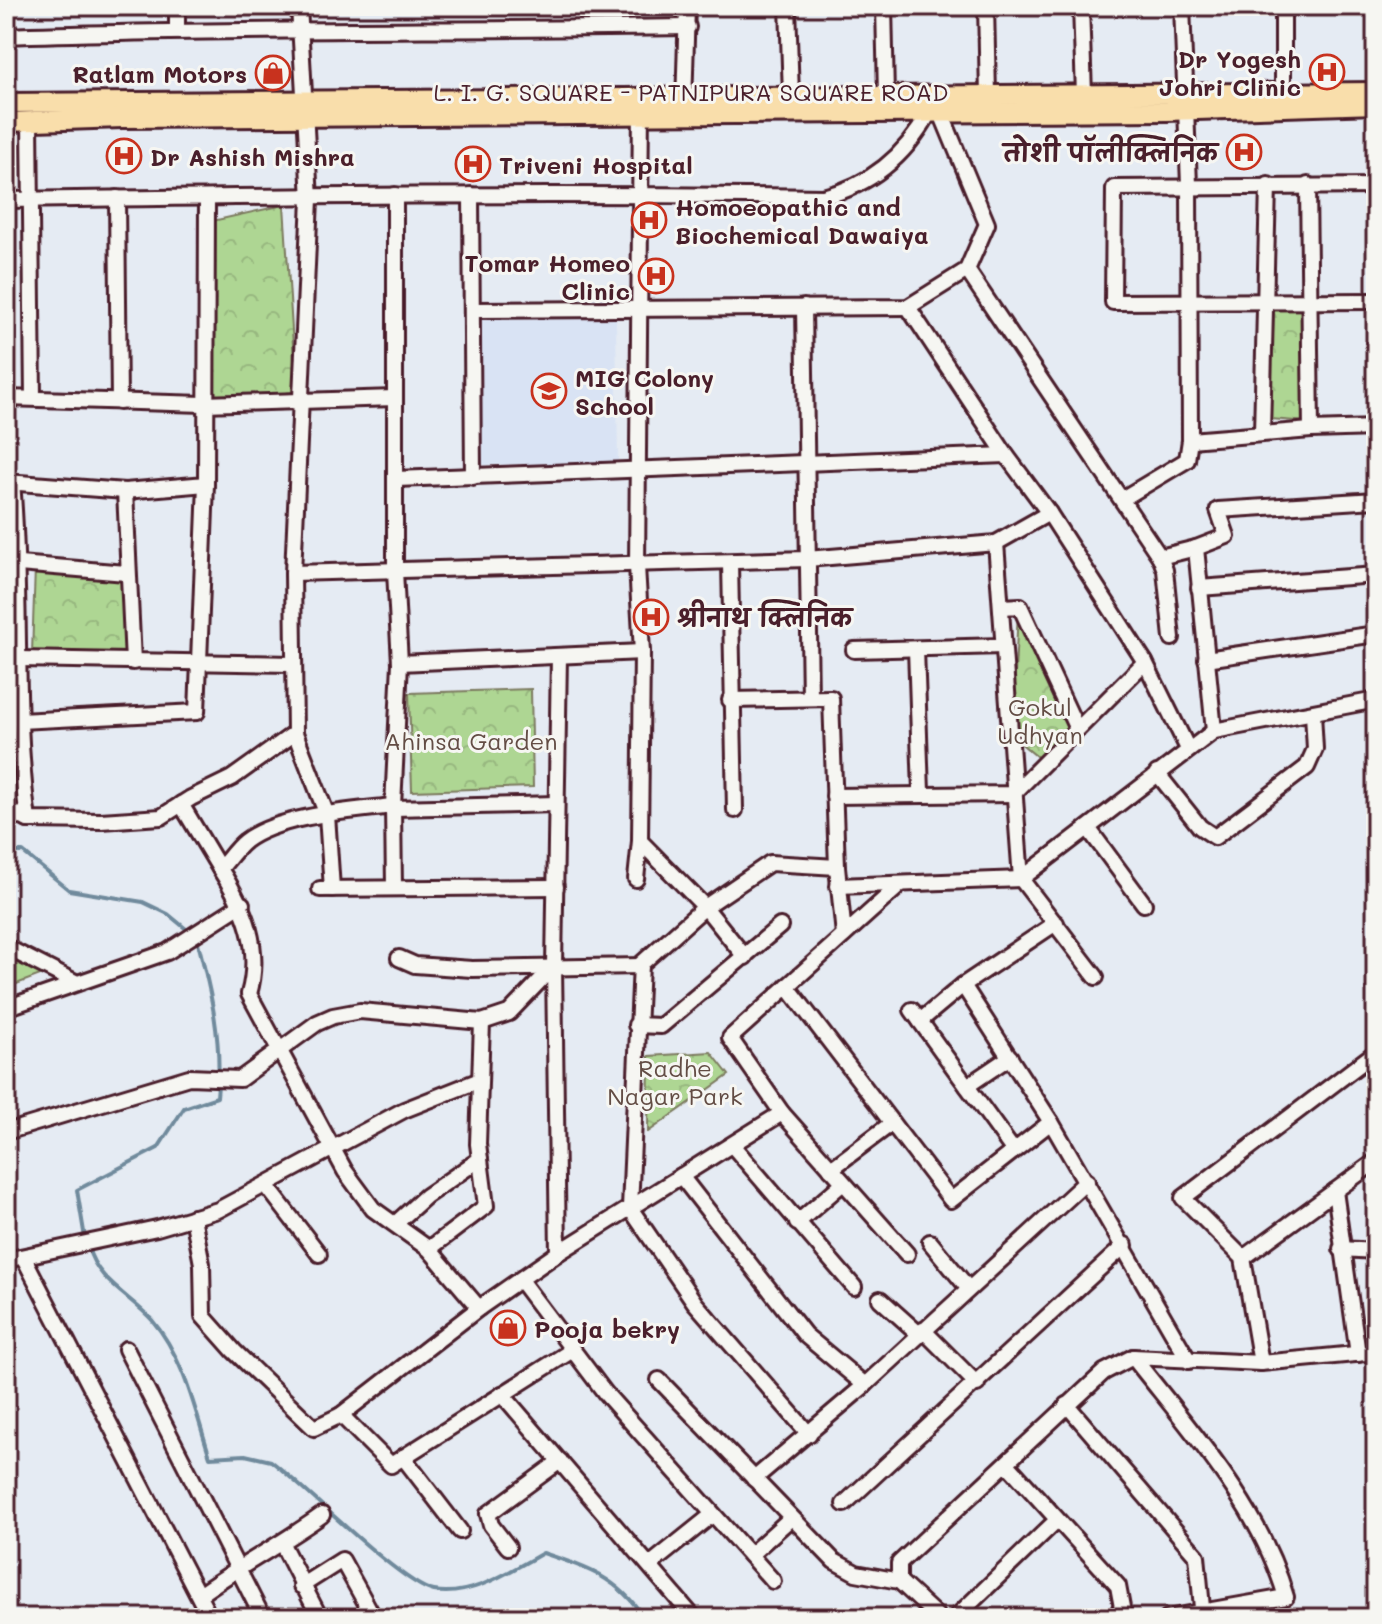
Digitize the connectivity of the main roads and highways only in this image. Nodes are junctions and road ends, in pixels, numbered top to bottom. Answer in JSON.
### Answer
{"nodes":[{"id":1,"x":1376,"y":92,"type":"edge"},
{"id":2,"x":1185,"y":102,"type":"junction"},
{"id":3,"x":6,"y":103,"type":"edge"},
{"id":4,"x":1376,"y":104,"type":"edge"},
{"id":5,"x":684,"y":106,"type":"junction"},
{"id":6,"x":302,"y":108,"type":"junction"},
{"id":7,"x":6,"y":122,"type":"edge"}],
"edges":[{"from":1,"to":2,"type":"main road","name":"L. I. G. SQUARE - PATNIPURA SQUARE ROAD"},
{"from":2,"to":4,"type":"main road","name":"L. I. G. SQUARE - PATNIPURA SQUARE ROAD"},
{"from":2,"to":5,"type":"main road","name":"L. I. G. SQUARE - PATNIPURA SQUARE ROAD"},
{"from":2,"to":5,"type":"main road","name":"L. I. G. SQUARE - PATNIPURA SQUARE ROAD"},
{"from":3,"to":6,"type":"main road","name":"L. I. G. SQUARE - PATNIPURA SQUARE ROAD"},
{"from":5,"to":6,"type":"main road","name":"L. I. G. SQUARE - PATNIPURA SQUARE ROAD"},
{"from":5,"to":6,"type":"main road","name":"L. I. G. SQUARE - PATNIPURA SQUARE ROAD"},
{"from":6,"to":7,"type":"main road","name":"L. I. G. SQUARE - PATNIPURA SQUARE ROAD"}]}
